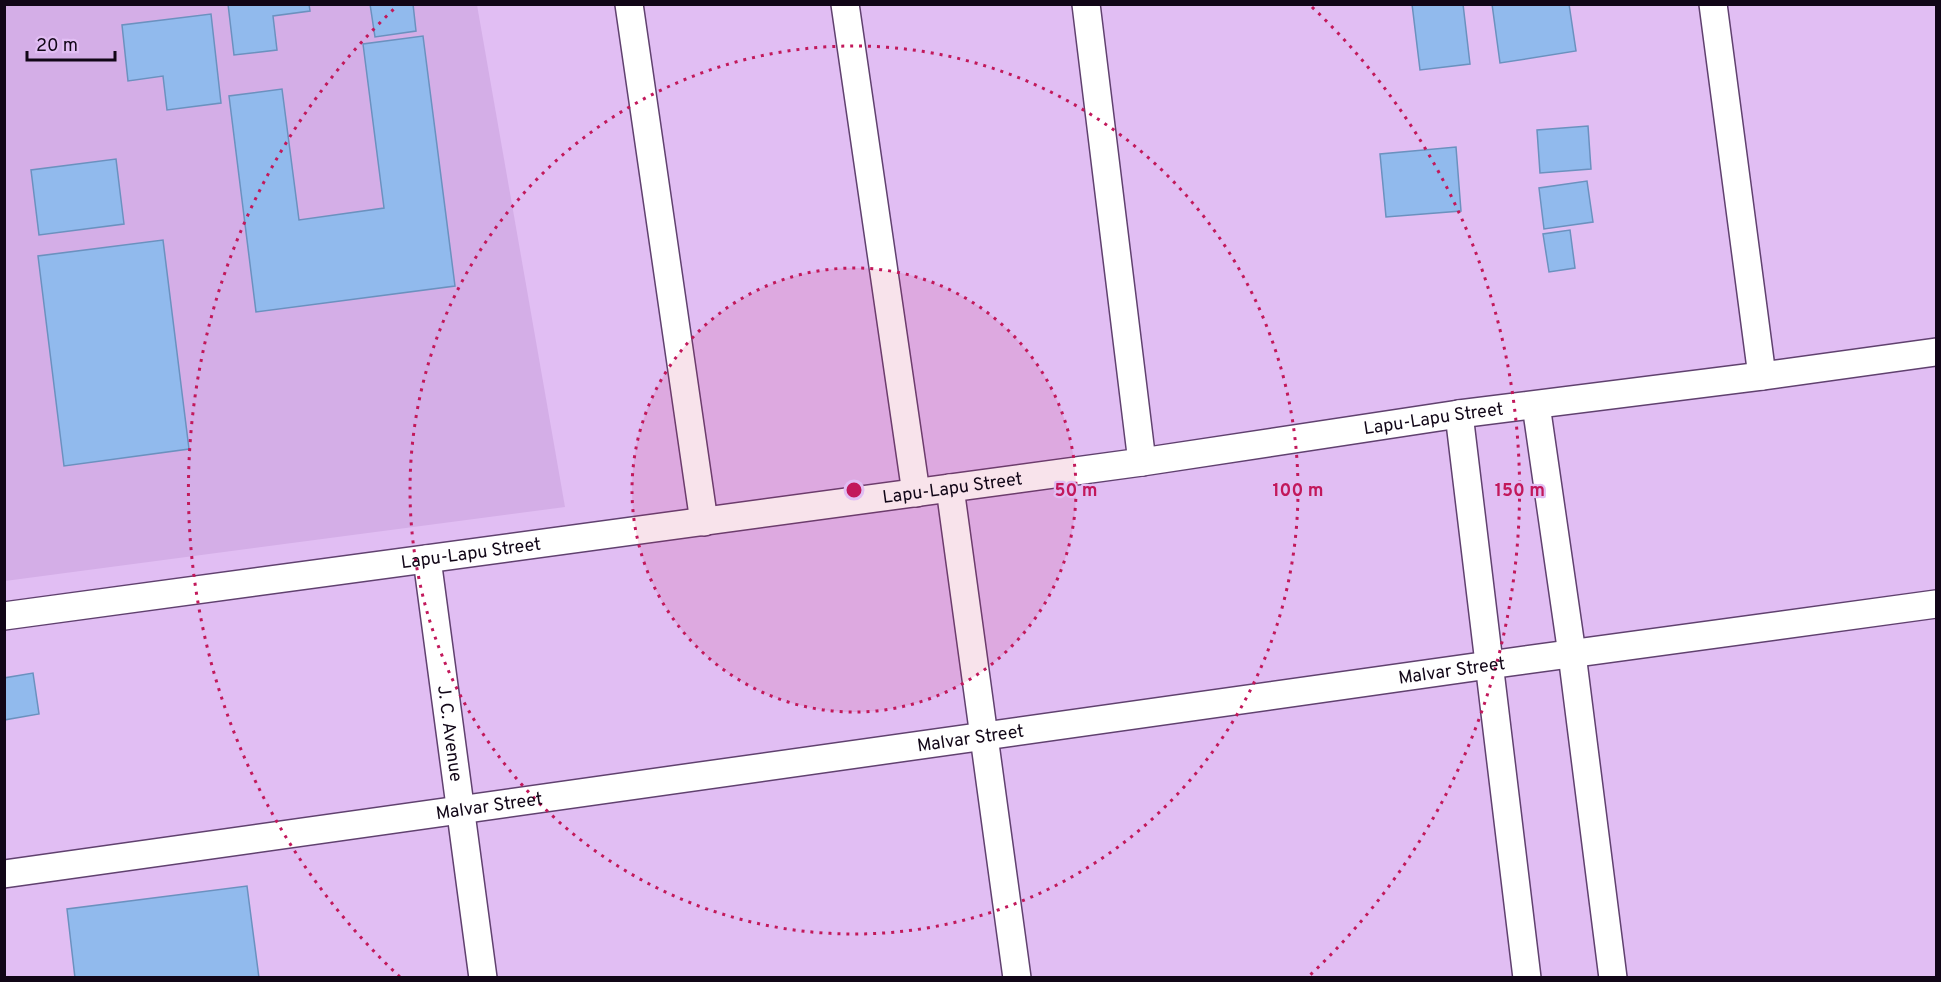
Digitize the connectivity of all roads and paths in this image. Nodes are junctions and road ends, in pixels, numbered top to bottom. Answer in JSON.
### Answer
{"nodes":[{"id":1,"x":629,"y":4,"type":"edge"},
{"id":2,"x":845,"y":4,"type":"edge"},
{"id":3,"x":1086,"y":4,"type":"edge"},
{"id":4,"x":1713,"y":4,"type":"edge"},
{"id":5,"x":1936,"y":352,"type":"edge"},
{"id":6,"x":1762,"y":376,"type":"junction"},
{"id":7,"x":1536,"y":405,"type":"junction"},
{"id":8,"x":1459,"y":414,"type":"junction"},
{"id":9,"x":1142,"y":462,"type":"junction"},
{"id":10,"x":950,"y":488,"type":"junction"},
{"id":11,"x":916,"y":493,"type":"junction"},
{"id":12,"x":704,"y":522,"type":"junction"},
{"id":13,"x":427,"y":559,"type":"junction"},
{"id":14,"x":1936,"y":604,"type":"edge"},
{"id":15,"x":4,"y":616,"type":"edge"},
{"id":16,"x":1572,"y":654,"type":"junction"},
{"id":17,"x":1490,"y":665,"type":"junction"},
{"id":18,"x":984,"y":738,"type":"junction"},
{"id":19,"x":460,"y":811,"type":"junction"},
{"id":20,"x":4,"y":874,"type":"edge"},
{"id":21,"x":483,"y":978,"type":"edge"},
{"id":22,"x":1017,"y":978,"type":"edge"},
{"id":23,"x":1527,"y":978,"type":"edge"},
{"id":24,"x":1613,"y":978,"type":"edge"}],
"edges":[{"from":1,"to":12,"type":"street"},
{"from":2,"to":11,"type":"street"},
{"from":3,"to":9,"type":"street"},
{"from":4,"to":6,"type":"street"},
{"from":5,"to":6,"type":"street","name":"Lapu-Lapu Street"},
{"from":6,"to":7,"type":"street","name":"Lapu-Lapu Street"},
{"from":7,"to":8,"type":"street","name":"Lapu-Lapu Street"},
{"from":7,"to":16,"type":"street"},
{"from":8,"to":9,"type":"street","name":"Lapu-Lapu Street"},
{"from":8,"to":17,"type":"street"},
{"from":9,"to":10,"type":"street","name":"Lapu-Lapu Street"},
{"from":10,"to":11,"type":"street","name":"Lapu-Lapu Street"},
{"from":10,"to":18,"type":"street"},
{"from":11,"to":12,"type":"street","name":"Lapu-Lapu Street"},
{"from":12,"to":13,"type":"street","name":"Lapu-Lapu Street"},
{"from":13,"to":15,"type":"street","name":"Lapu-Lapu Street"},
{"from":13,"to":19,"type":"street","name":"J. C. Avenue"},
{"from":14,"to":16,"type":"street","name":"Malvar Street"},
{"from":16,"to":17,"type":"street","name":"Malvar Street"},
{"from":16,"to":24,"type":"street"},
{"from":17,"to":18,"type":"street","name":"Malvar Street"},
{"from":17,"to":23,"type":"street"},
{"from":18,"to":19,"type":"street","name":"Malvar Street"},
{"from":18,"to":22,"type":"street"},
{"from":19,"to":20,"type":"street","name":"Malvar Street"},
{"from":19,"to":21,"type":"street","name":"J. C. Avenue"}]}
